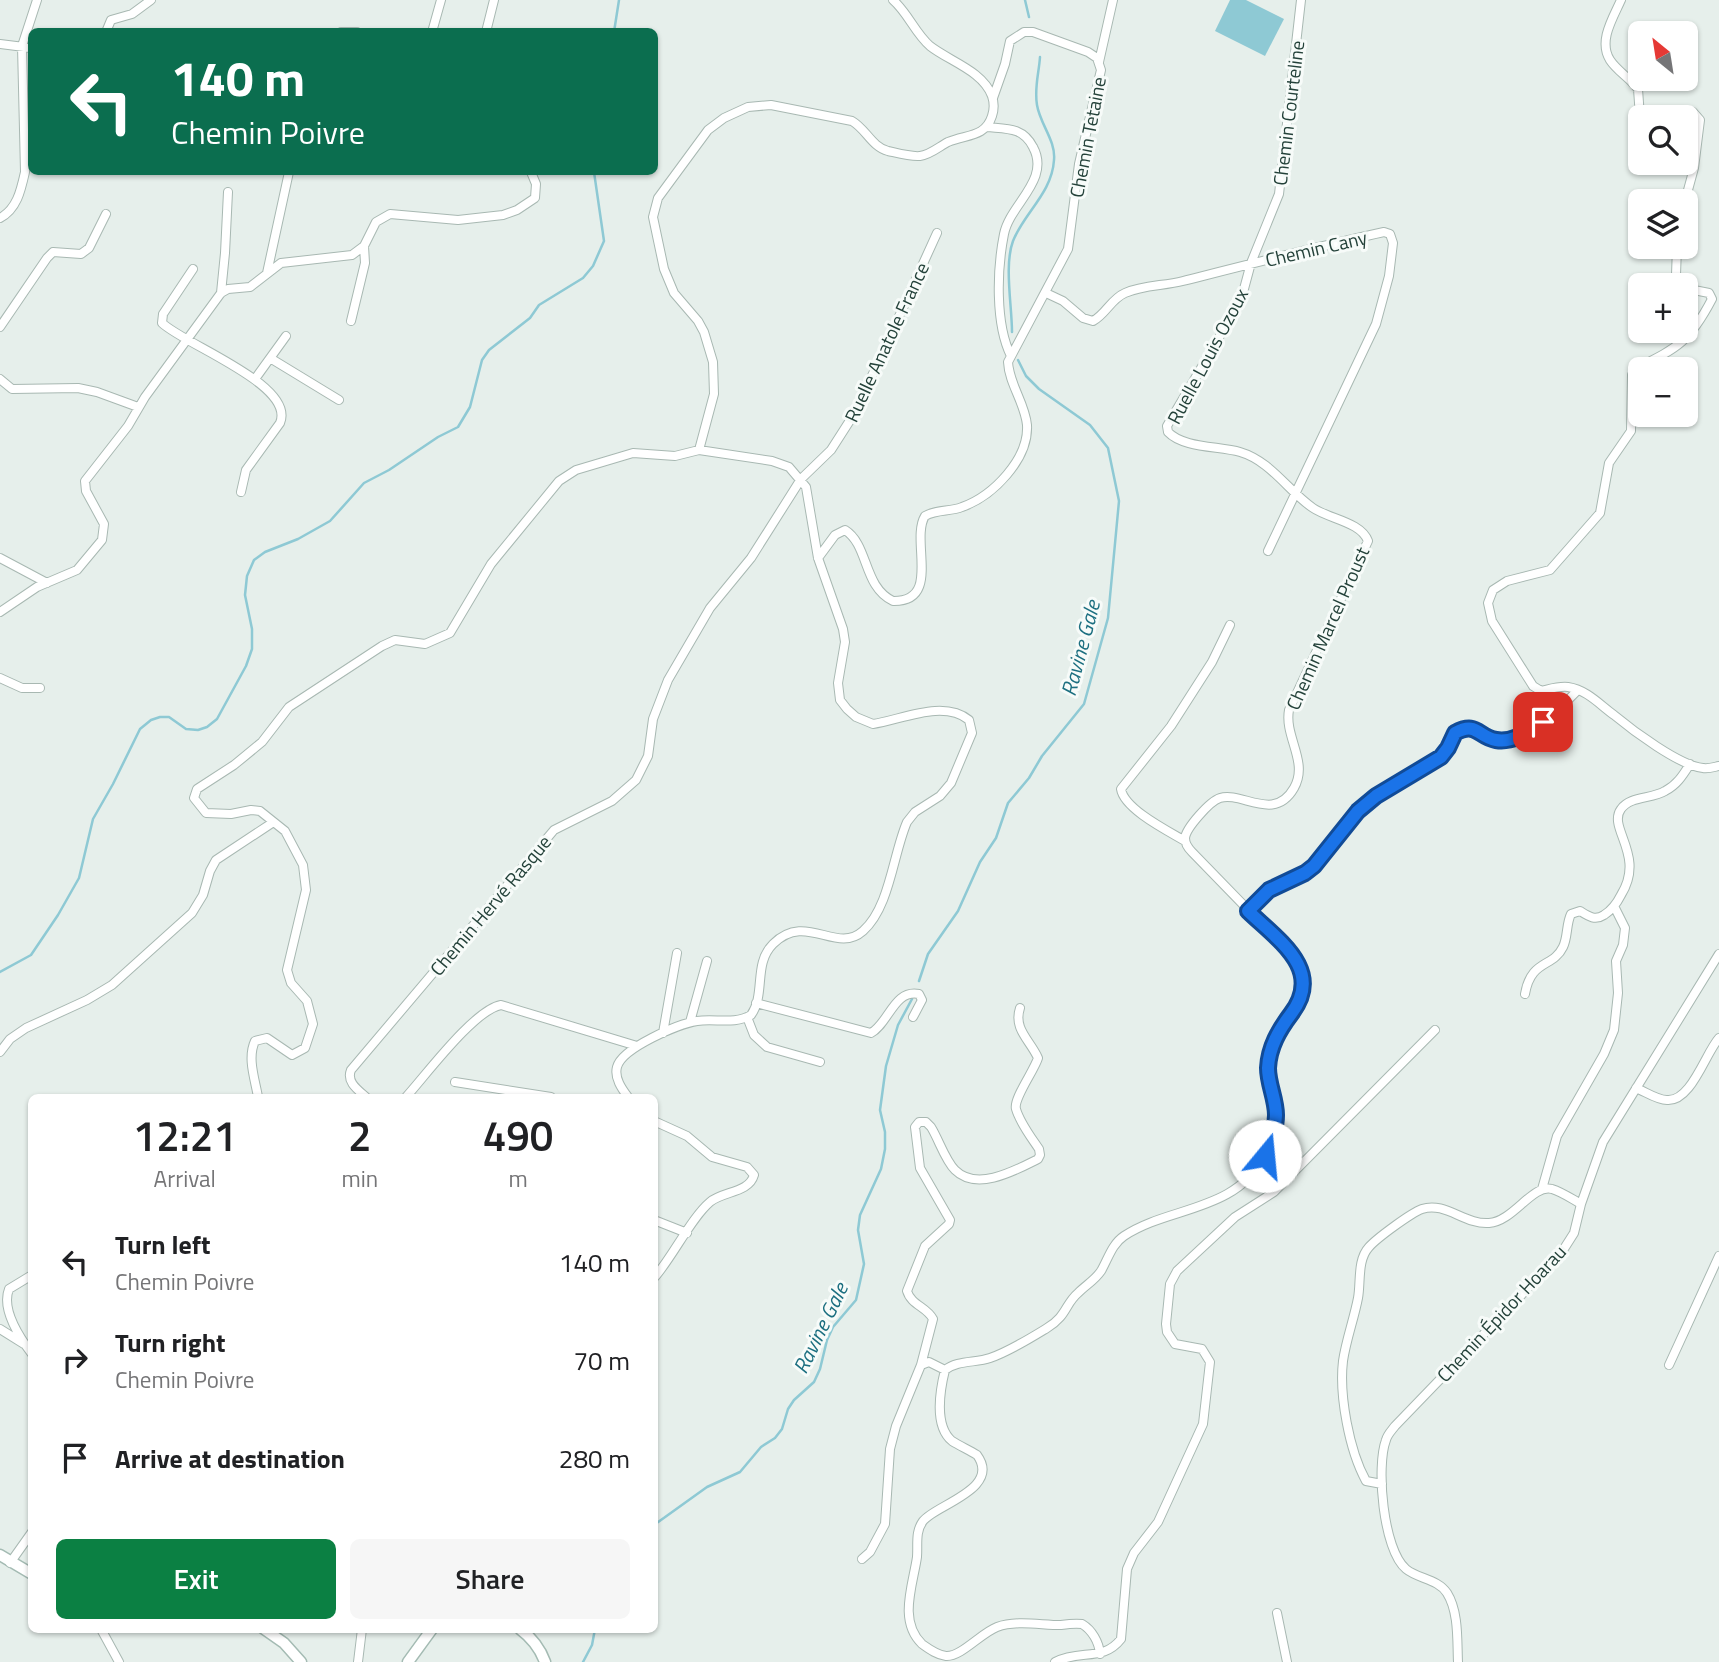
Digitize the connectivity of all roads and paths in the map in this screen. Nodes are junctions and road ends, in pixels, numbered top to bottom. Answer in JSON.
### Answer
{"nodes":[{"id":1,"x":37,"y":0,"type":"edge"},
{"id":2,"x":151,"y":0,"type":"edge"},
{"id":3,"x":441,"y":0,"type":"edge"},
{"id":4,"x":494,"y":0,"type":"edge"},
{"id":5,"x":893,"y":0,"type":"edge"},
{"id":6,"x":1113,"y":0,"type":"edge"},
{"id":7,"x":1301,"y":0,"type":"edge"},
{"id":8,"x":1621,"y":0,"type":"edge"},
{"id":9,"x":108,"y":28,"type":"edge"},
{"id":10,"x":433,"y":28,"type":"edge"},
{"id":11,"x":487,"y":28,"type":"edge"},
{"id":12,"x":0,"y":44,"type":"edge"},
{"id":13,"x":22,"y":46,"type":"junction"},
{"id":14,"x":28,"y":47,"type":"edge"},
{"id":15,"x":1099,"y":62,"type":"junction"},
{"id":16,"x":993,"y":98,"type":"junction"},
{"id":17,"x":1639,"y":105,"type":"edge"},
{"id":18,"x":1698,"y":118,"type":"edge"},
{"id":19,"x":987,"y":127,"type":"junction"},
{"id":20,"x":1698,"y":139,"type":"edge"},
{"id":21,"x":288,"y":175,"type":"edge"},
{"id":22,"x":532,"y":175,"type":"edge"},
{"id":23,"x":228,"y":192,"type":"dead end"},
{"id":24,"x":106,"y":214,"type":"dead end"},
{"id":25,"x":0,"y":218,"type":"edge"},
{"id":26,"x":936,"y":233,"type":"dead end"},
{"id":27,"x":364,"y":246,"type":"junction"},
{"id":28,"x":1251,"y":263,"type":"junction"},
{"id":29,"x":193,"y":269,"type":"dead end"},
{"id":30,"x":267,"y":273,"type":"junction"},
{"id":31,"x":1698,"y":290,"type":"edge"},
{"id":32,"x":221,"y":293,"type":"junction"},
{"id":33,"x":1046,"y":293,"type":"junction"},
{"id":34,"x":351,"y":321,"type":"dead end"},
{"id":35,"x":1698,"y":325,"type":"edge"},
{"id":36,"x":0,"y":327,"type":"edge"},
{"id":37,"x":286,"y":336,"type":"dead end"},
{"id":38,"x":186,"y":340,"type":"junction"},
{"id":39,"x":1680,"y":343,"type":"edge"},
{"id":40,"x":1011,"y":356,"type":"junction"},
{"id":41,"x":270,"y":358,"type":"junction"},
{"id":42,"x":0,"y":379,"type":"edge"},
{"id":43,"x":255,"y":379,"type":"junction"},
{"id":44,"x":339,"y":400,"type":"dead end"},
{"id":45,"x":138,"y":407,"type":"junction"},
{"id":46,"x":699,"y":450,"type":"junction"},
{"id":47,"x":801,"y":479,"type":"junction"},
{"id":48,"x":241,"y":492,"type":"dead end"},
{"id":49,"x":1296,"y":492,"type":"junction"},
{"id":50,"x":1268,"y":551,"type":"dead end"},
{"id":51,"x":0,"y":558,"type":"edge"},
{"id":52,"x":818,"y":558,"type":"junction"},
{"id":53,"x":47,"y":583,"type":"junction"},
{"id":54,"x":0,"y":612,"type":"edge"},
{"id":55,"x":1230,"y":625,"type":"dead end"},
{"id":56,"x":0,"y":678,"type":"edge"},
{"id":57,"x":40,"y":688,"type":"dead end"},
{"id":58,"x":1578,"y":690,"type":"junction"},
{"id":59,"x":1690,"y":764,"type":"junction"},
{"id":60,"x":1719,"y":766,"type":"edge"},
{"id":61,"x":272,"y":823,"type":"junction"},
{"id":62,"x":1185,"y":841,"type":"junction"},
{"id":63,"x":1614,"y":906,"type":"junction"},
{"id":64,"x":1248,"y":911,"type":"junction"},
{"id":65,"x":677,"y":953,"type":"dead end"},
{"id":66,"x":1719,"y":954,"type":"edge"},
{"id":67,"x":708,"y":961,"type":"dead end"},
{"id":68,"x":1525,"y":994,"type":"dead end"},
{"id":69,"x":756,"y":1003,"type":"junction"},
{"id":70,"x":1020,"y":1008,"type":"dead end"},
{"id":71,"x":747,"y":1017,"type":"junction"},
{"id":72,"x":914,"y":1017,"type":"dead end"},
{"id":73,"x":690,"y":1022,"type":"junction"},
{"id":74,"x":1435,"y":1030,"type":"dead end"},
{"id":75,"x":663,"y":1033,"type":"junction"},
{"id":76,"x":1719,"y":1038,"type":"edge"},
{"id":77,"x":638,"y":1046,"type":"junction"},
{"id":78,"x":0,"y":1052,"type":"edge"},
{"id":79,"x":820,"y":1062,"type":"dead end"},
{"id":80,"x":455,"y":1082,"type":"dead end"},
{"id":81,"x":1636,"y":1088,"type":"junction"},
{"id":82,"x":257,"y":1094,"type":"edge"},
{"id":83,"x":363,"y":1094,"type":"edge"},
{"id":84,"x":409,"y":1094,"type":"edge"},
{"id":85,"x":532,"y":1094,"type":"edge"},
{"id":86,"x":626,"y":1094,"type":"edge"},
{"id":87,"x":658,"y":1123,"type":"edge"},
{"id":88,"x":1542,"y":1189,"type":"junction"},
{"id":89,"x":1581,"y":1204,"type":"junction"},
{"id":90,"x":658,"y":1222,"type":"edge"},
{"id":91,"x":687,"y":1233,"type":"junction"},
{"id":92,"x":1719,"y":1256,"type":"edge"},
{"id":93,"x":658,"y":1273,"type":"edge"},
{"id":94,"x":28,"y":1277,"type":"edge"},
{"id":95,"x":0,"y":1329,"type":"edge"},
{"id":96,"x":25,"y":1345,"type":"junction"},
{"id":97,"x":28,"y":1349,"type":"edge"},
{"id":98,"x":920,"y":1365,"type":"junction"},
{"id":99,"x":1669,"y":1365,"type":"dead end"},
{"id":100,"x":945,"y":1370,"type":"junction"},
{"id":101,"x":1382,"y":1484,"type":"junction"},
{"id":102,"x":28,"y":1538,"type":"edge"},
{"id":103,"x":0,"y":1555,"type":"edge"},
{"id":104,"x":862,"y":1559,"type":"dead end"},
{"id":105,"x":10,"y":1563,"type":"junction"},
{"id":106,"x":28,"y":1572,"type":"edge"},
{"id":107,"x":1278,"y":1613,"type":"dead end"},
{"id":108,"x":103,"y":1633,"type":"edge"},
{"id":109,"x":270,"y":1633,"type":"edge"},
{"id":110,"x":362,"y":1633,"type":"edge"},
{"id":111,"x":429,"y":1633,"type":"edge"},
{"id":112,"x":526,"y":1633,"type":"edge"},
{"id":113,"x":1100,"y":1654,"type":"junction"},
{"id":114,"x":119,"y":1662,"type":"edge"},
{"id":115,"x":301,"y":1662,"type":"edge"},
{"id":116,"x":358,"y":1662,"type":"edge"},
{"id":117,"x":408,"y":1662,"type":"edge"},
{"id":118,"x":545,"y":1662,"type":"edge"},
{"id":119,"x":1055,"y":1662,"type":"edge"},
{"id":120,"x":1287,"y":1662,"type":"edge"},
{"id":121,"x":1458,"y":1662,"type":"edge"}],
"edges":[{"from":1,"to":13,"type":"street"},
{"from":2,"to":9,"type":"street"},
{"from":3,"to":10,"type":"street"},
{"from":4,"to":11,"type":"street"},
{"from":5,"to":16,"type":"street"},
{"from":6,"to":15,"type":"street"},
{"from":7,"to":28,"type":"street","name":"Chemin Courteline"},
{"from":8,"to":17,"type":"street"},
{"from":12,"to":13,"type":"street"},
{"from":13,"to":14,"type":"street"},
{"from":13,"to":25,"type":"street"},
{"from":15,"to":16,"type":"street","name":"Chemin Tetaine"},
{"from":15,"to":33,"type":"street","name":"Chemin Tetaine"},
{"from":16,"to":19,"type":"street"},
{"from":18,"to":20,"type":"street"},
{"from":19,"to":40,"type":"street"},
{"from":19,"to":46,"type":"street"},
{"from":21,"to":30,"type":"street"},
{"from":22,"to":27,"type":"street"},
{"from":23,"to":32,"type":"street"},
{"from":24,"to":36,"type":"street"},
{"from":26,"to":47,"type":"street","name":"Ruelle Anatole France"},
{"from":27,"to":30,"type":"street"},
{"from":27,"to":34,"type":"street"},
{"from":28,"to":33,"type":"street","name":"Chemin Cany"},
{"from":28,"to":49,"type":"street","name":"Ruelle Louis Ozoux"},
{"from":28,"to":49,"type":"street","name":"Chemin Cany"},
{"from":29,"to":38,"type":"street"},
{"from":30,"to":32,"type":"street"},
{"from":31,"to":35,"type":"street"},
{"from":32,"to":38,"type":"street"},
{"from":33,"to":40,"type":"street","name":"Chemin Tetaine"},
{"from":37,"to":41,"type":"street"},
{"from":38,"to":43,"type":"street"},
{"from":38,"to":45,"type":"street"},
{"from":39,"to":58,"type":"street"},
{"from":40,"to":52,"type":"street"},
{"from":41,"to":43,"type":"street"},
{"from":41,"to":44,"type":"street"},
{"from":42,"to":45,"type":"street"},
{"from":43,"to":48,"type":"street"},
{"from":45,"to":53,"type":"street"},
{"from":46,"to":47,"type":"street"},
{"from":46,"to":61,"type":"street"},
{"from":47,"to":52,"type":"street"},
{"from":47,"to":83,"type":"street","name":"Chemin Hervé Rasque"},
{"from":49,"to":50,"type":"street","name":"Chemin Cany"},
{"from":49,"to":62,"type":"street","name":"Chemin Marcel Proust"},
{"from":51,"to":53,"type":"street"},
{"from":52,"to":69,"type":"street"},
{"from":53,"to":54,"type":"street"},
{"from":55,"to":62,"type":"street"},
{"from":56,"to":57,"type":"street"},
{"from":58,"to":59,"type":"street"},
{"from":58,"to":64,"type":"street"},
{"from":59,"to":60,"type":"street"},
{"from":59,"to":63,"type":"street"},
{"from":61,"to":78,"type":"street"},
{"from":61,"to":82,"type":"street"},
{"from":62,"to":64,"type":"street"},
{"from":63,"to":68,"type":"street"},
{"from":63,"to":88,"type":"street"},
{"from":64,"to":100,"type":"street"},
{"from":65,"to":75,"type":"street"},
{"from":66,"to":81,"type":"street","name":"Chemin Épidor Hoarau"},
{"from":67,"to":73,"type":"street"},
{"from":69,"to":71,"type":"street"},
{"from":69,"to":72,"type":"street"},
{"from":70,"to":98,"type":"street"},
{"from":71,"to":73,"type":"street"},
{"from":71,"to":79,"type":"street"},
{"from":73,"to":75,"type":"street"},
{"from":74,"to":113,"type":"street"},
{"from":75,"to":77,"type":"street"},
{"from":76,"to":81,"type":"street"},
{"from":77,"to":84,"type":"street"},
{"from":77,"to":86,"type":"street"},
{"from":80,"to":85,"type":"street"},
{"from":81,"to":89,"type":"street","name":"Chemin Épidor Hoarau"},
{"from":87,"to":91,"type":"street"},
{"from":88,"to":89,"type":"street"},
{"from":88,"to":101,"type":"street"},
{"from":89,"to":101,"type":"street","name":"Chemin Épidor Hoarau"},
{"from":90,"to":91,"type":"street"},
{"from":91,"to":93,"type":"street"},
{"from":92,"to":99,"type":"street"},
{"from":94,"to":96,"type":"street"},
{"from":95,"to":96,"type":"street"},
{"from":96,"to":97,"type":"street"},
{"from":98,"to":100,"type":"street"},
{"from":98,"to":104,"type":"street"},
{"from":100,"to":113,"type":"street"},
{"from":101,"to":121,"type":"street","name":"Chemin Épidor Hoarau"},
{"from":102,"to":105,"type":"street"},
{"from":103,"to":105,"type":"main road"},
{"from":105,"to":106,"type":"main road"},
{"from":107,"to":120,"type":"street"},
{"from":108,"to":114,"type":"street"},
{"from":109,"to":115,"type":"main road"},
{"from":110,"to":116,"type":"street"},
{"from":111,"to":117,"type":"main road"},
{"from":112,"to":118,"type":"main road"},
{"from":113,"to":119,"type":"street"}]}
